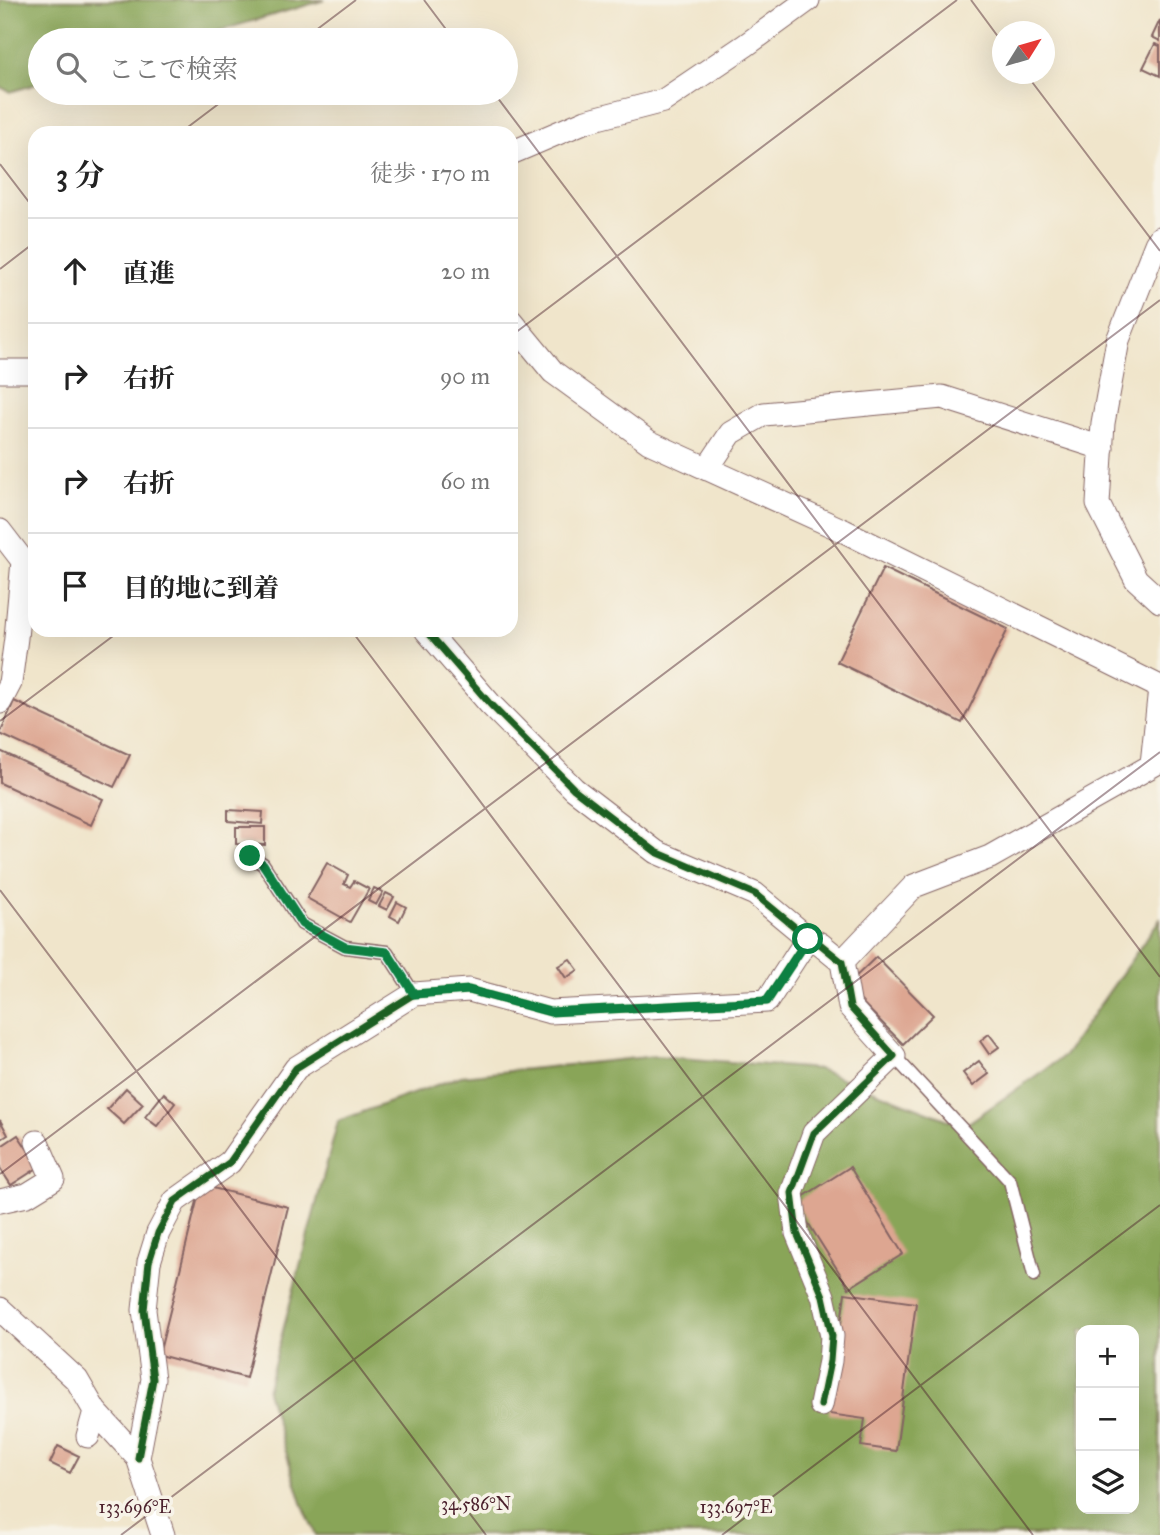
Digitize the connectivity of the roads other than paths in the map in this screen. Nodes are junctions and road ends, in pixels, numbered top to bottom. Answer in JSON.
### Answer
{"nodes":[{"id":1,"x":808,"y":0,"type":"edge"},
{"id":2,"x":518,"y":150,"type":"edge"},
{"id":3,"x":1160,"y":238,"type":"edge"},
{"id":4,"x":518,"y":330,"type":"edge"},
{"id":5,"x":28,"y":370,"type":"edge"},
{"id":6,"x":0,"y":371,"type":"edge"},
{"id":7,"x":1102,"y":448,"type":"junction"},
{"id":8,"x":707,"y":469,"type":"junction"},
{"id":9,"x":0,"y":531,"type":"edge"},
{"id":10,"x":1160,"y":601,"type":"edge"},
{"id":11,"x":432,"y":637,"type":"edge"},
{"id":12,"x":1160,"y":687,"type":"edge"},
{"id":13,"x":0,"y":702,"type":"edge"},
{"id":14,"x":1156,"y":763,"type":"edge"},
{"id":15,"x":250,"y":856,"type":"dead end"},
{"id":16,"x":808,"y":939,"type":"junction"},
{"id":17,"x":842,"y":962,"type":"junction"},
{"id":18,"x":414,"y":994,"type":"junction"},
{"id":19,"x":894,"y":1056,"type":"junction"},
{"id":20,"x":37,"y":1142,"type":"dead end"},
{"id":21,"x":0,"y":1201,"type":"edge"},
{"id":22,"x":1034,"y":1275,"type":"dead end"},
{"id":23,"x":0,"y":1309,"type":"edge"},
{"id":24,"x":821,"y":1405,"type":"dead end"},
{"id":25,"x":95,"y":1411,"type":"junction"},
{"id":26,"x":88,"y":1436,"type":"dead end"},
{"id":27,"x":138,"y":1458,"type":"junction"},
{"id":28,"x":163,"y":1535,"type":"edge"}],
"edges":[{"from":1,"to":2,"type":"street"},
{"from":3,"to":7,"type":"street"},
{"from":4,"to":8,"type":"street"},
{"from":5,"to":6,"type":"street"},
{"from":7,"to":8,"type":"street"},
{"from":7,"to":10,"type":"street"},
{"from":8,"to":12,"type":"street"},
{"from":9,"to":13,"type":"street"},
{"from":11,"to":16,"type":"street"},
{"from":12,"to":14,"type":"street"},
{"from":14,"to":17,"type":"street"},
{"from":15,"to":18,"type":"lane"},
{"from":16,"to":17,"type":"street"},
{"from":16,"to":18,"type":"street"},
{"from":17,"to":19,"type":"street"},
{"from":18,"to":27,"type":"street"},
{"from":19,"to":22,"type":"lane"},
{"from":19,"to":24,"type":"street"},
{"from":20,"to":21,"type":"street"},
{"from":23,"to":25,"type":"street"},
{"from":25,"to":26,"type":"street"},
{"from":25,"to":27,"type":"street"},
{"from":27,"to":28,"type":"street"}]}
